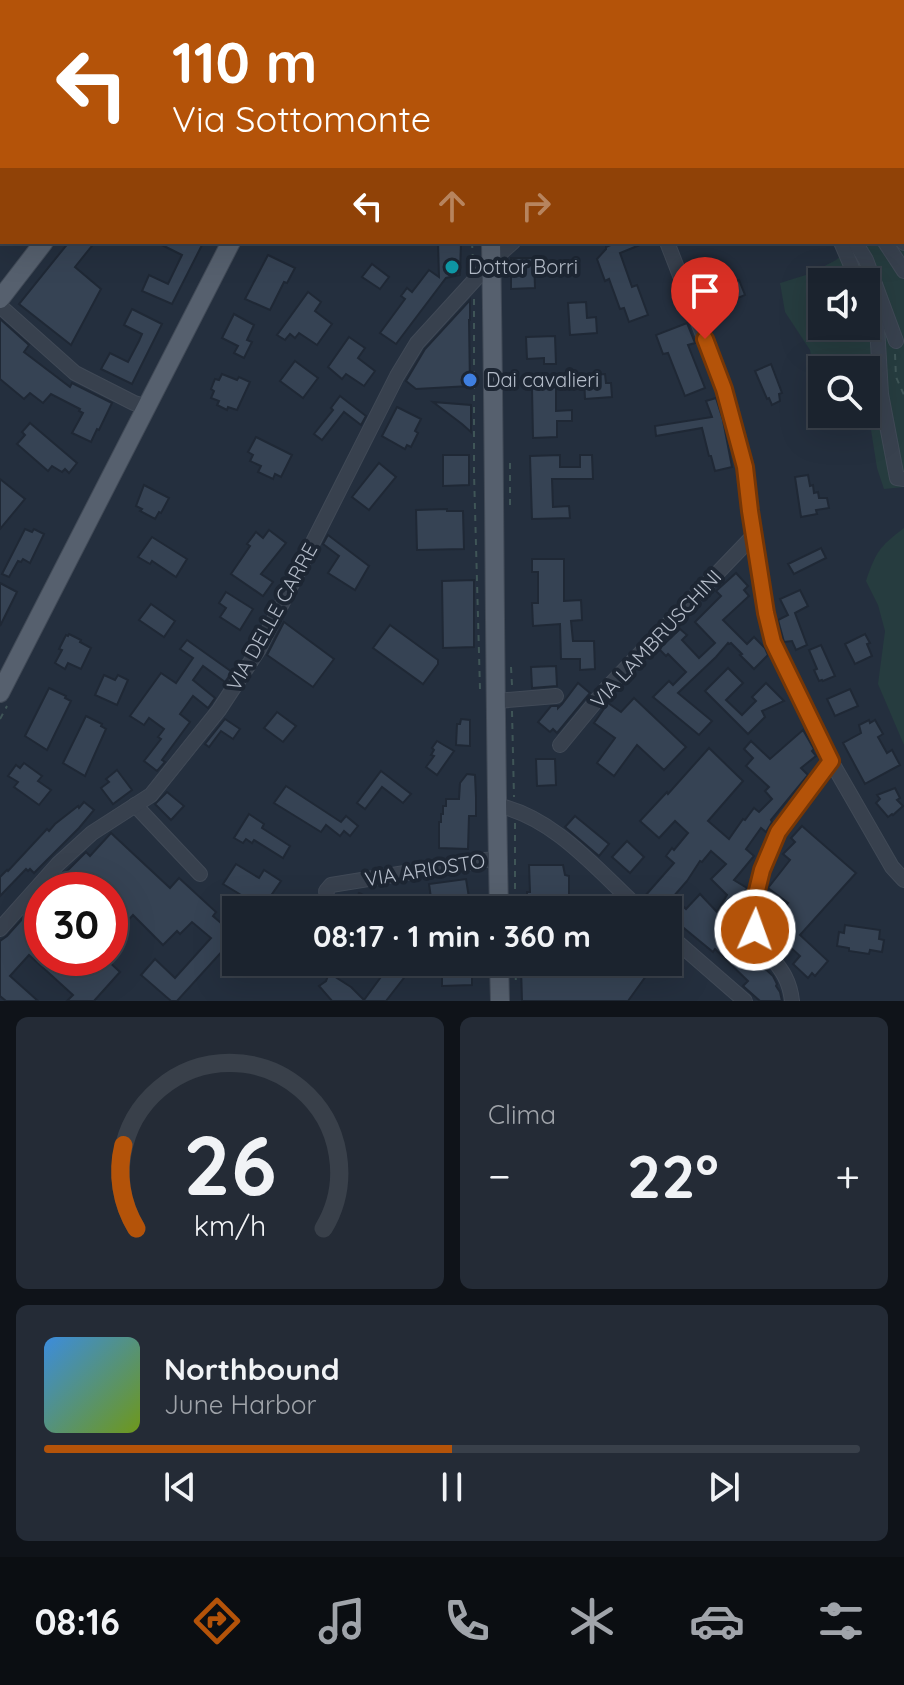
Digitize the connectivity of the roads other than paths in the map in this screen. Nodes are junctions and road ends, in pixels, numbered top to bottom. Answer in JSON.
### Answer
{"nodes":[{"id":1,"x":42,"y":244,"type":"edge"},
{"id":2,"x":230,"y":244,"type":"edge"},
{"id":3,"x":491,"y":244,"type":"edge"},
{"id":4,"x":511,"y":244,"type":"edge"},
{"id":5,"x":668,"y":244,"type":"edge"},
{"id":6,"x":842,"y":244,"type":"edge"},
{"id":7,"x":856,"y":244,"type":"edge"},
{"id":8,"x":886,"y":244,"type":"edge"},
{"id":9,"x":491,"y":262,"type":"junction"},
{"id":10,"x":852,"y":268,"type":"edge"},
{"id":11,"x":904,"y":271,"type":"edge"},
{"id":12,"x":0,"y":299,"type":"edge"},
{"id":13,"x":0,"y":306,"type":"edge"},
{"id":14,"x":878,"y":340,"type":"edge"},
{"id":15,"x":896,"y":341,"type":"road end"},
{"id":16,"x":147,"y":407,"type":"junction"},
{"id":17,"x":904,"y":479,"type":"edge"},
{"id":18,"x":754,"y":535,"type":"junction"},
{"id":19,"x":0,"y":693,"type":"edge"},
{"id":20,"x":556,"y":696,"type":"dead end"},
{"id":21,"x":492,"y":710,"type":"junction"},
{"id":22,"x":560,"y":745,"type":"dead end"},
{"id":23,"x":831,"y":761,"type":"junction"},
{"id":24,"x":135,"y":805,"type":"junction"},
{"id":25,"x":496,"y":805,"type":"junction"},
{"id":26,"x":498,"y":859,"type":"junction"},
{"id":27,"x":200,"y":874,"type":"dead end"},
{"id":28,"x":904,"y":880,"type":"edge"},
{"id":29,"x":327,"y":896,"type":"edge"},
{"id":30,"x":499,"y":896,"type":"edge"},
{"id":31,"x":625,"y":896,"type":"edge"},
{"id":32,"x":0,"y":929,"type":"edge"},
{"id":33,"x":682,"y":946,"type":"edge"},
{"id":34,"x":499,"y":976,"type":"edge"},
{"id":35,"x":500,"y":1001,"type":"edge"},
{"id":36,"x":745,"y":1001,"type":"edge"},
{"id":37,"x":792,"y":1001,"type":"edge"}],
"edges":[{"from":1,"to":12,"type":"main road"},
{"from":2,"to":16,"type":"main road"},
{"from":3,"to":9,"type":"main road"},
{"from":4,"to":9,"type":"street","name":"VIA DELLE CARRE"},
{"from":5,"to":18,"type":"street"},
{"from":6,"to":10,"type":"street"},
{"from":7,"to":15,"type":"street"},
{"from":8,"to":11,"type":"street"},
{"from":9,"to":21,"type":"main road"},
{"from":9,"to":24,"type":"street","name":"VIA DELLE CARRE"},
{"from":13,"to":16,"type":"street"},
{"from":14,"to":17,"type":"street"},
{"from":16,"to":19,"type":"main road"},
{"from":18,"to":22,"type":"street","name":"VIA LAMBRUSCHINI"},
{"from":18,"to":23,"type":"street"},
{"from":20,"to":21,"type":"street"},
{"from":21,"to":25,"type":"main road"},
{"from":23,"to":28,"type":"street"},
{"from":23,"to":37,"type":"street"},
{"from":24,"to":27,"type":"street"},
{"from":24,"to":32,"type":"street","name":"VIA DELLE CARRE"},
{"from":25,"to":26,"type":"main road"},
{"from":25,"to":31,"type":"street"},
{"from":26,"to":29,"type":"street","name":"VIA ARIOSTO"},
{"from":26,"to":30,"type":"main road"},
{"from":33,"to":36,"type":"street"},
{"from":34,"to":35,"type":"main road"}]}
